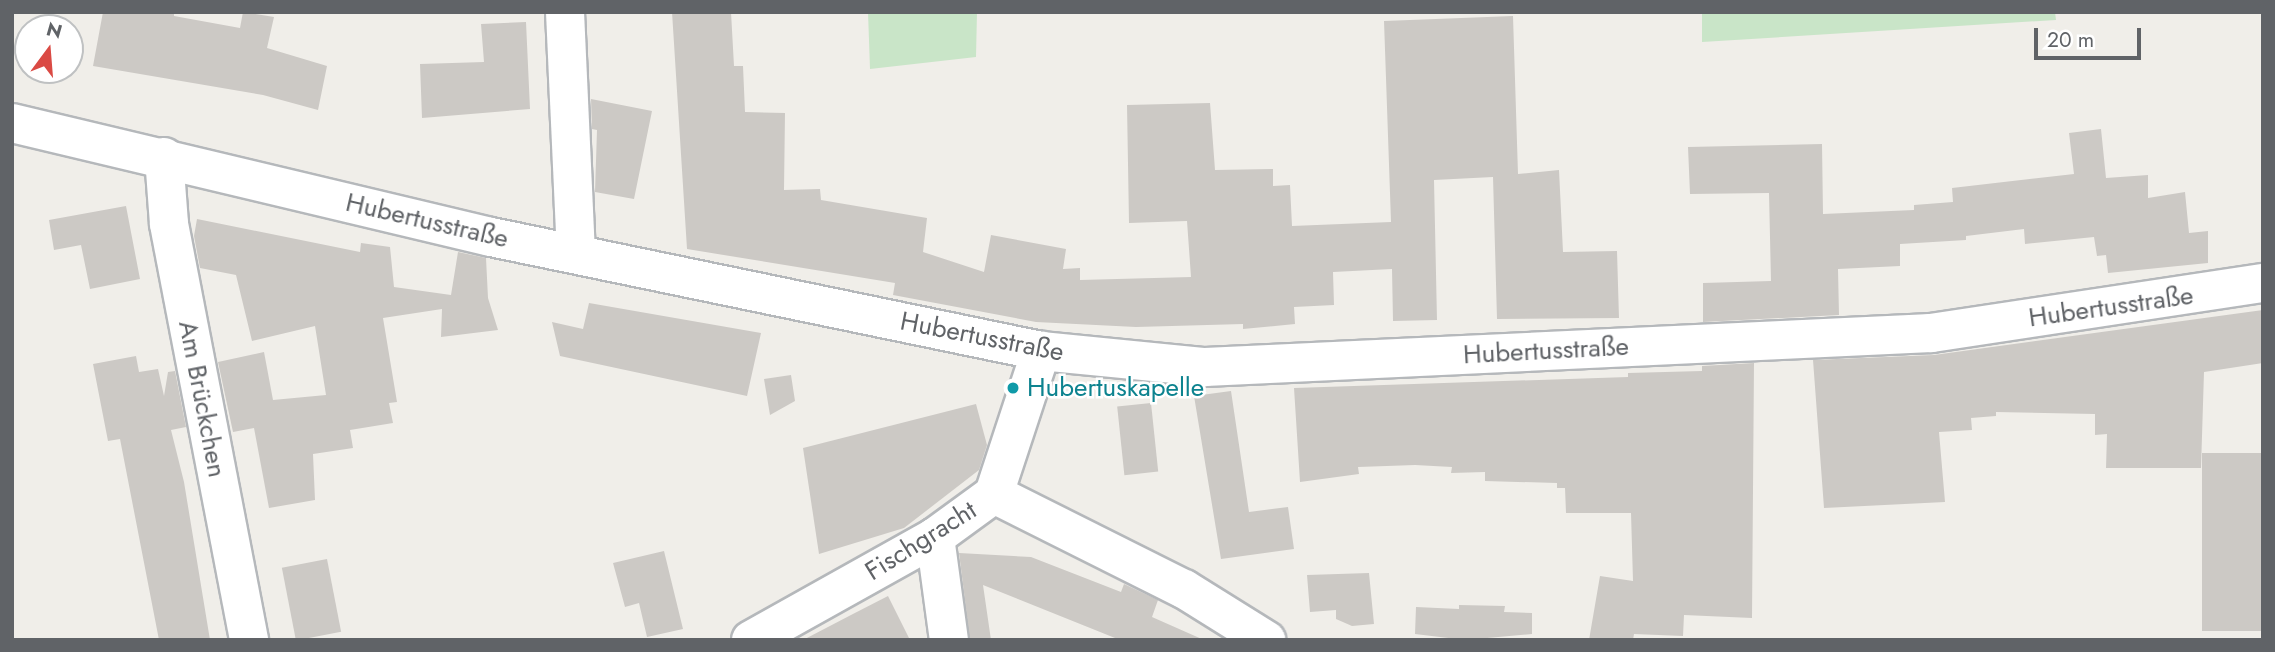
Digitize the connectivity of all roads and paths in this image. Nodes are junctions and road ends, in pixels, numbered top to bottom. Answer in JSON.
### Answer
{"nodes":[{"id":1,"x":565,"y":12,"type":"edge"},
{"id":2,"x":12,"y":123,"type":"edge"},
{"id":3,"x":164,"y":157,"type":"junction"},
{"id":4,"x":576,"y":254,"type":"junction"},
{"id":5,"x":2263,"y":283,"type":"edge"},
{"id":6,"x":1041,"y":351,"type":"junction"},
{"id":7,"x":994,"y":494,"type":"junction"},
{"id":8,"x":935,"y":537,"type":"junction"},
{"id":9,"x":249,"y":640,"type":"edge"},
{"id":10,"x":751,"y":640,"type":"edge"},
{"id":11,"x":949,"y":640,"type":"edge"},
{"id":12,"x":1266,"y":640,"type":"edge"}],
"edges":[{"from":1,"to":4,"type":"street"},
{"from":2,"to":3,"type":"street","name":"Hubertusstraße"},
{"from":3,"to":4,"type":"street","name":"Hubertusstraße"},
{"from":3,"to":9,"type":"street","name":"Am Brückchen"},
{"from":4,"to":6,"type":"street","name":"Hubertusstraße"},
{"from":5,"to":6,"type":"street","name":"Hubertusstraße"},
{"from":6,"to":7,"type":"street","name":"Fischgracht"},
{"from":7,"to":8,"type":"street","name":"Fischgracht"},
{"from":7,"to":12,"type":"street"},
{"from":8,"to":10,"type":"street","name":"Fischgracht"},
{"from":8,"to":11,"type":"street"}]}
